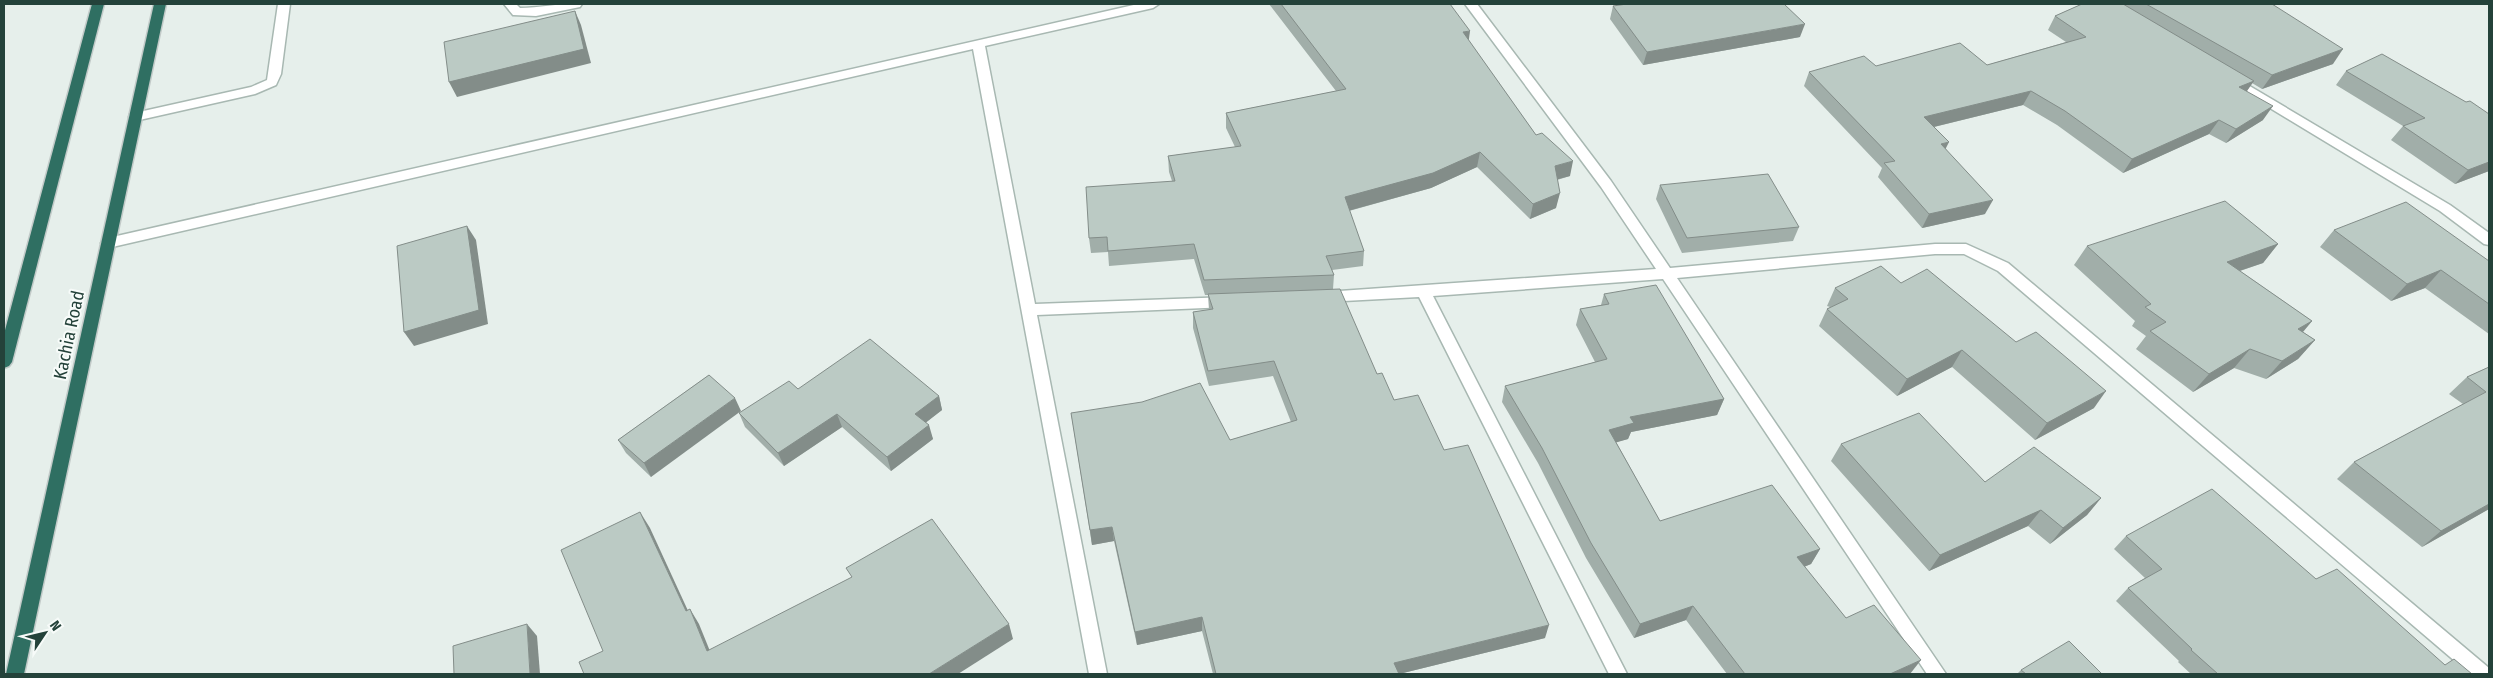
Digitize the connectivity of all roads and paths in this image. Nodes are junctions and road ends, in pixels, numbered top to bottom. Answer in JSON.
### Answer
{"nodes":[{"id":1,"x":98,"y":4,"type":"edge"},
{"id":2,"x":160,"y":4,"type":"edge"},
{"id":3,"x":284,"y":4,"type":"edge"},
{"id":4,"x":510,"y":4,"type":"edge"},
{"id":5,"x":576,"y":4,"type":"edge"},
{"id":6,"x":1153,"y":4,"type":"edge"},
{"id":7,"x":1471,"y":4,"type":"edge"},
{"id":8,"x":978,"y":44,"type":"junction"},
{"id":9,"x":2217,"y":71,"type":"edge"},
{"id":10,"x":135,"y":118,"type":"junction"},
{"id":11,"x":2489,"y":240,"type":"edge"},
{"id":12,"x":108,"y":243,"type":"junction"},
{"id":13,"x":1668,"y":274,"type":"junction"},
{"id":14,"x":1424,"y":293,"type":"junction"},
{"id":15,"x":1305,"y":298,"type":"edge"},
{"id":16,"x":1246,"y":301,"type":"edge"},
{"id":17,"x":1028,"y":310,"type":"junction"},
{"id":18,"x":4,"y":362,"type":"edge"},
{"id":19,"x":15,"y":674,"type":"edge"},
{"id":20,"x":1098,"y":674,"type":"edge"},
{"id":21,"x":1618,"y":674,"type":"edge"},
{"id":22,"x":1937,"y":674,"type":"edge"},
{"id":23,"x":2483,"y":674,"type":"edge"}],
"edges":[{"from":1,"to":18,"type":"highway"},
{"from":2,"to":10,"type":"highway","name":"Kachia Road"},
{"from":3,"to":10,"type":"street"},
{"from":4,"to":5,"type":"street"},
{"from":6,"to":8,"type":"street"},
{"from":7,"to":13,"type":"street"},
{"from":8,"to":12,"type":"street"},
{"from":8,"to":17,"type":"street"},
{"from":9,"to":11,"type":"street"},
{"from":10,"to":12,"type":"highway","name":"Kachia Road"},
{"from":12,"to":19,"type":"highway","name":"Kachia Road"},
{"from":13,"to":14,"type":"street"},
{"from":13,"to":22,"type":"street"},
{"from":13,"to":23,"type":"street"},
{"from":14,"to":15,"type":"street"},
{"from":14,"to":21,"type":"street"},
{"from":16,"to":17,"type":"street"},
{"from":17,"to":20,"type":"street"}]}
